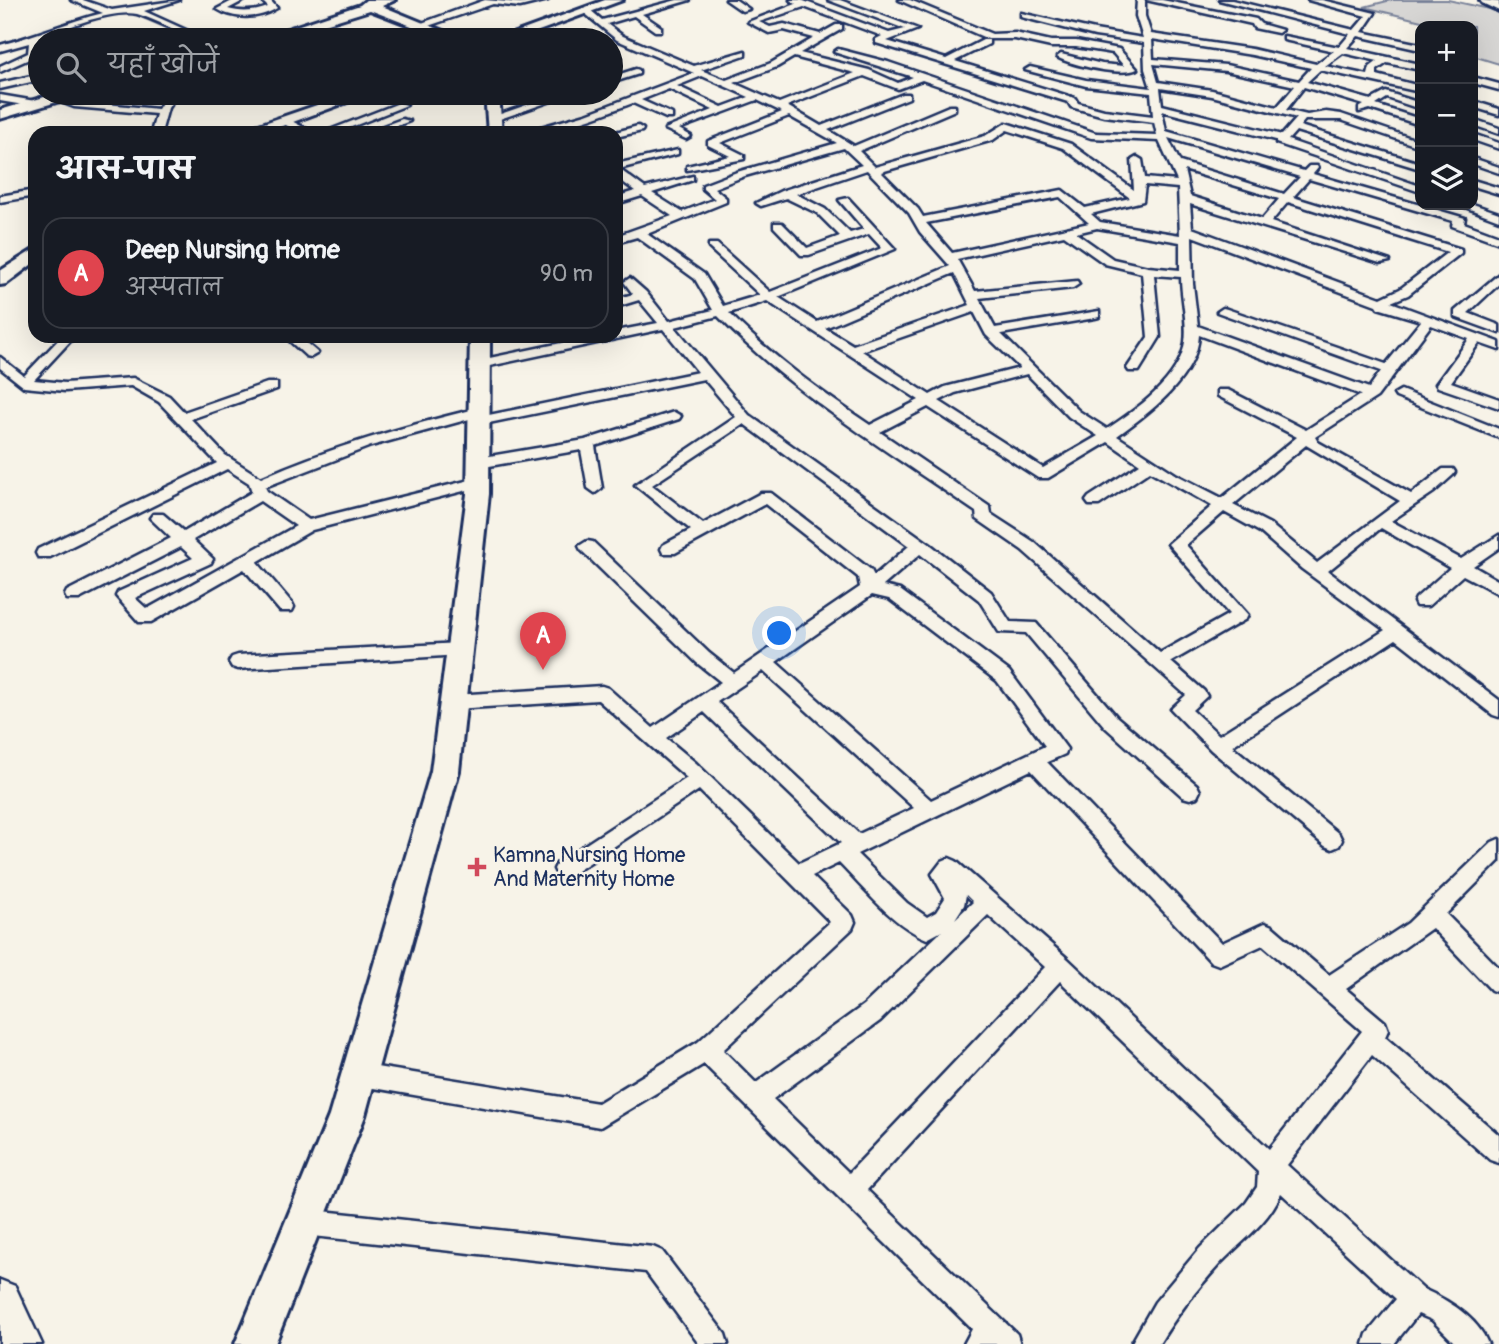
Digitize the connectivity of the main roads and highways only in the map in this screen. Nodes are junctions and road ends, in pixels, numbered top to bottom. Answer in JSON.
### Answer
{"nodes":[{"id":1,"x":0,"y":1301,"type":"edge"},
{"id":2,"x":20,"y":1344,"type":"edge"}],
"edges":[{"from":1,"to":2,"type":"main road"}]}
